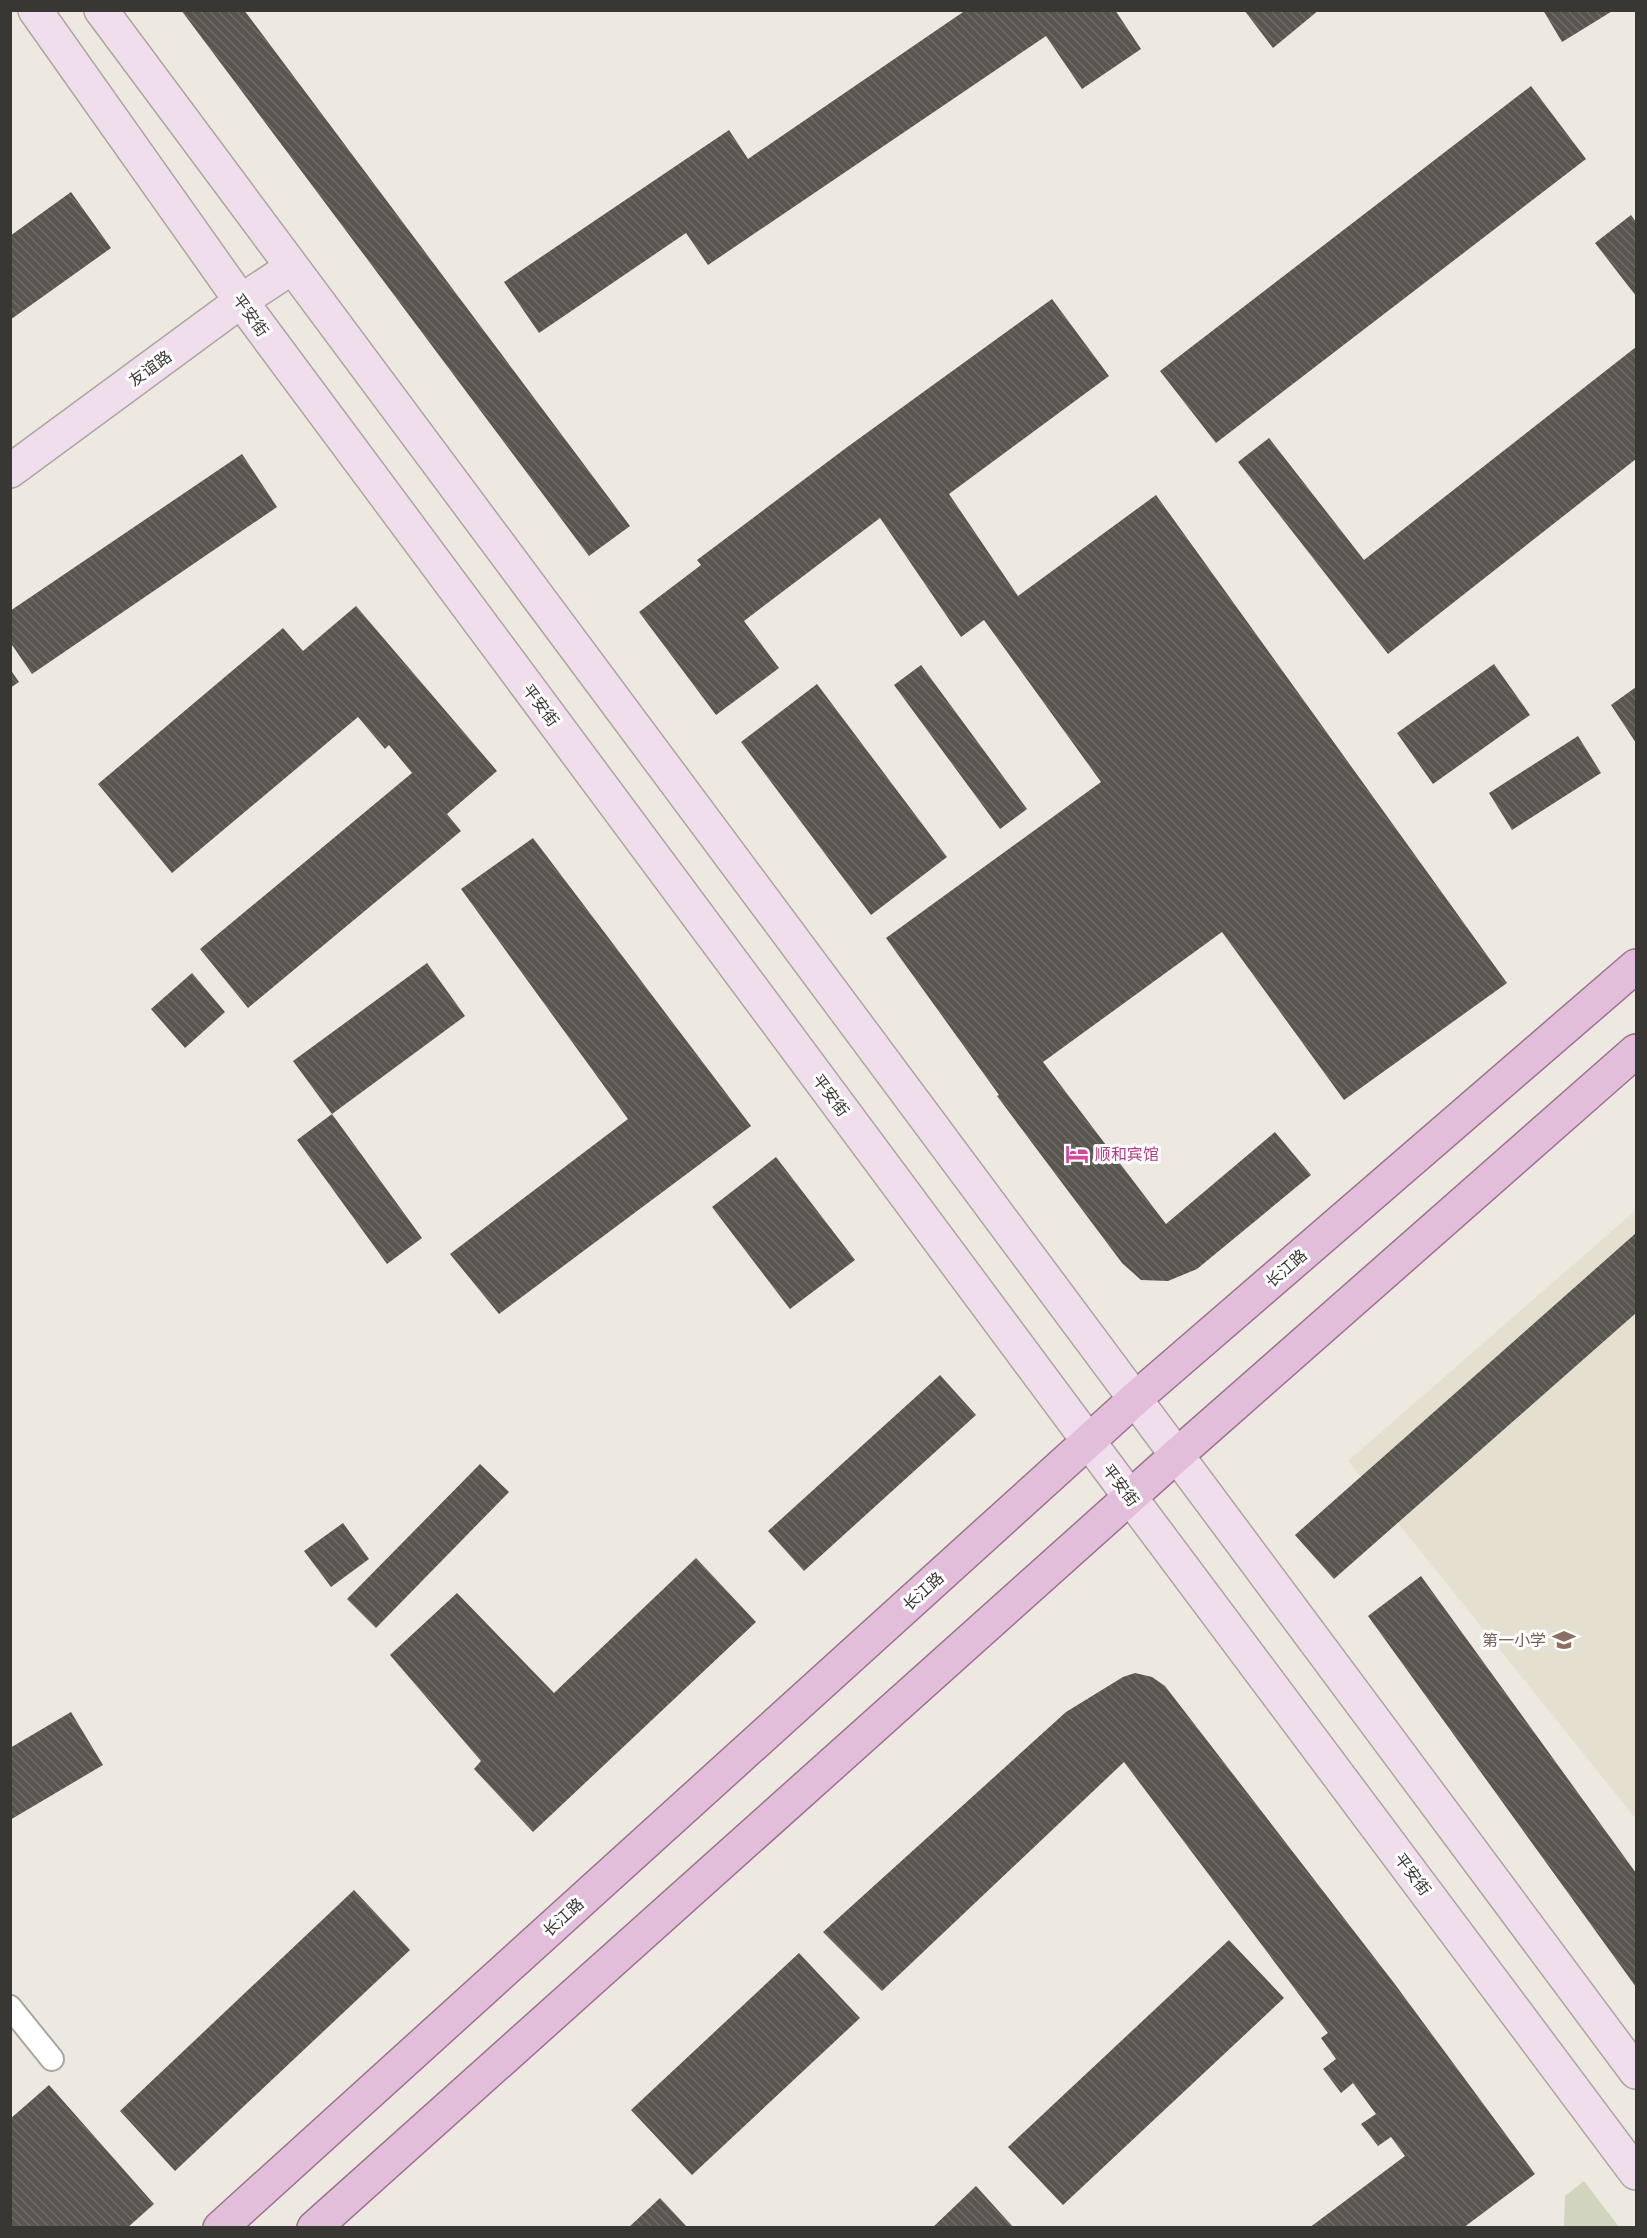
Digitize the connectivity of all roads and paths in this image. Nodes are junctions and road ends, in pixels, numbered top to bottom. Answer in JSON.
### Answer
{"nodes":[{"id":1,"x":35,"y":10,"type":"edge"},
{"id":2,"x":101,"y":10,"type":"edge"},
{"id":3,"x":291,"y":268,"type":"junction"},
{"id":4,"x":241,"y":301,"type":"junction"},
{"id":5,"x":10,"y":471,"type":"edge"},
{"id":6,"x":1636,"y":966,"type":"edge"},
{"id":7,"x":1636,"y":1051,"type":"edge"},
{"id":8,"x":1136,"y":1398,"type":"junction"},
{"id":9,"x":1089,"y":1442,"type":"junction"},
{"id":10,"x":1177,"y":1455,"type":"junction"},
{"id":11,"x":1130,"y":1497,"type":"junction"},
{"id":12,"x":10,"y":2007,"type":"edge"},
{"id":13,"x":52,"y":2059,"type":"dead end"},
{"id":14,"x":1636,"y":2072,"type":"edge"},
{"id":15,"x":1636,"y":2173,"type":"edge"},
{"id":16,"x":220,"y":2228,"type":"edge"},
{"id":17,"x":314,"y":2228,"type":"edge"}],
"edges":[{"from":1,"to":4,"type":"main road","name":"平安街"},
{"from":2,"to":3,"type":"main road"},
{"from":3,"to":4,"type":"main road","name":"友谊路"},
{"from":3,"to":8,"type":"main road"},
{"from":4,"to":5,"type":"main road","name":"友谊路"},
{"from":4,"to":9,"type":"main road","name":"平安街"},
{"from":6,"to":8,"type":"main road","name":"长江路"},
{"from":7,"to":10,"type":"main road"},
{"from":8,"to":9,"type":"main road","name":"长江路"},
{"from":8,"to":10,"type":"main road"},
{"from":9,"to":11,"type":"main road","name":"平安街"},
{"from":9,"to":16,"type":"main road","name":"长江路"},
{"from":10,"to":11,"type":"main road"},
{"from":10,"to":14,"type":"main road"},
{"from":11,"to":15,"type":"main road","name":"平安街"},
{"from":11,"to":17,"type":"main road"},
{"from":12,"to":13,"type":"lane"}]}
